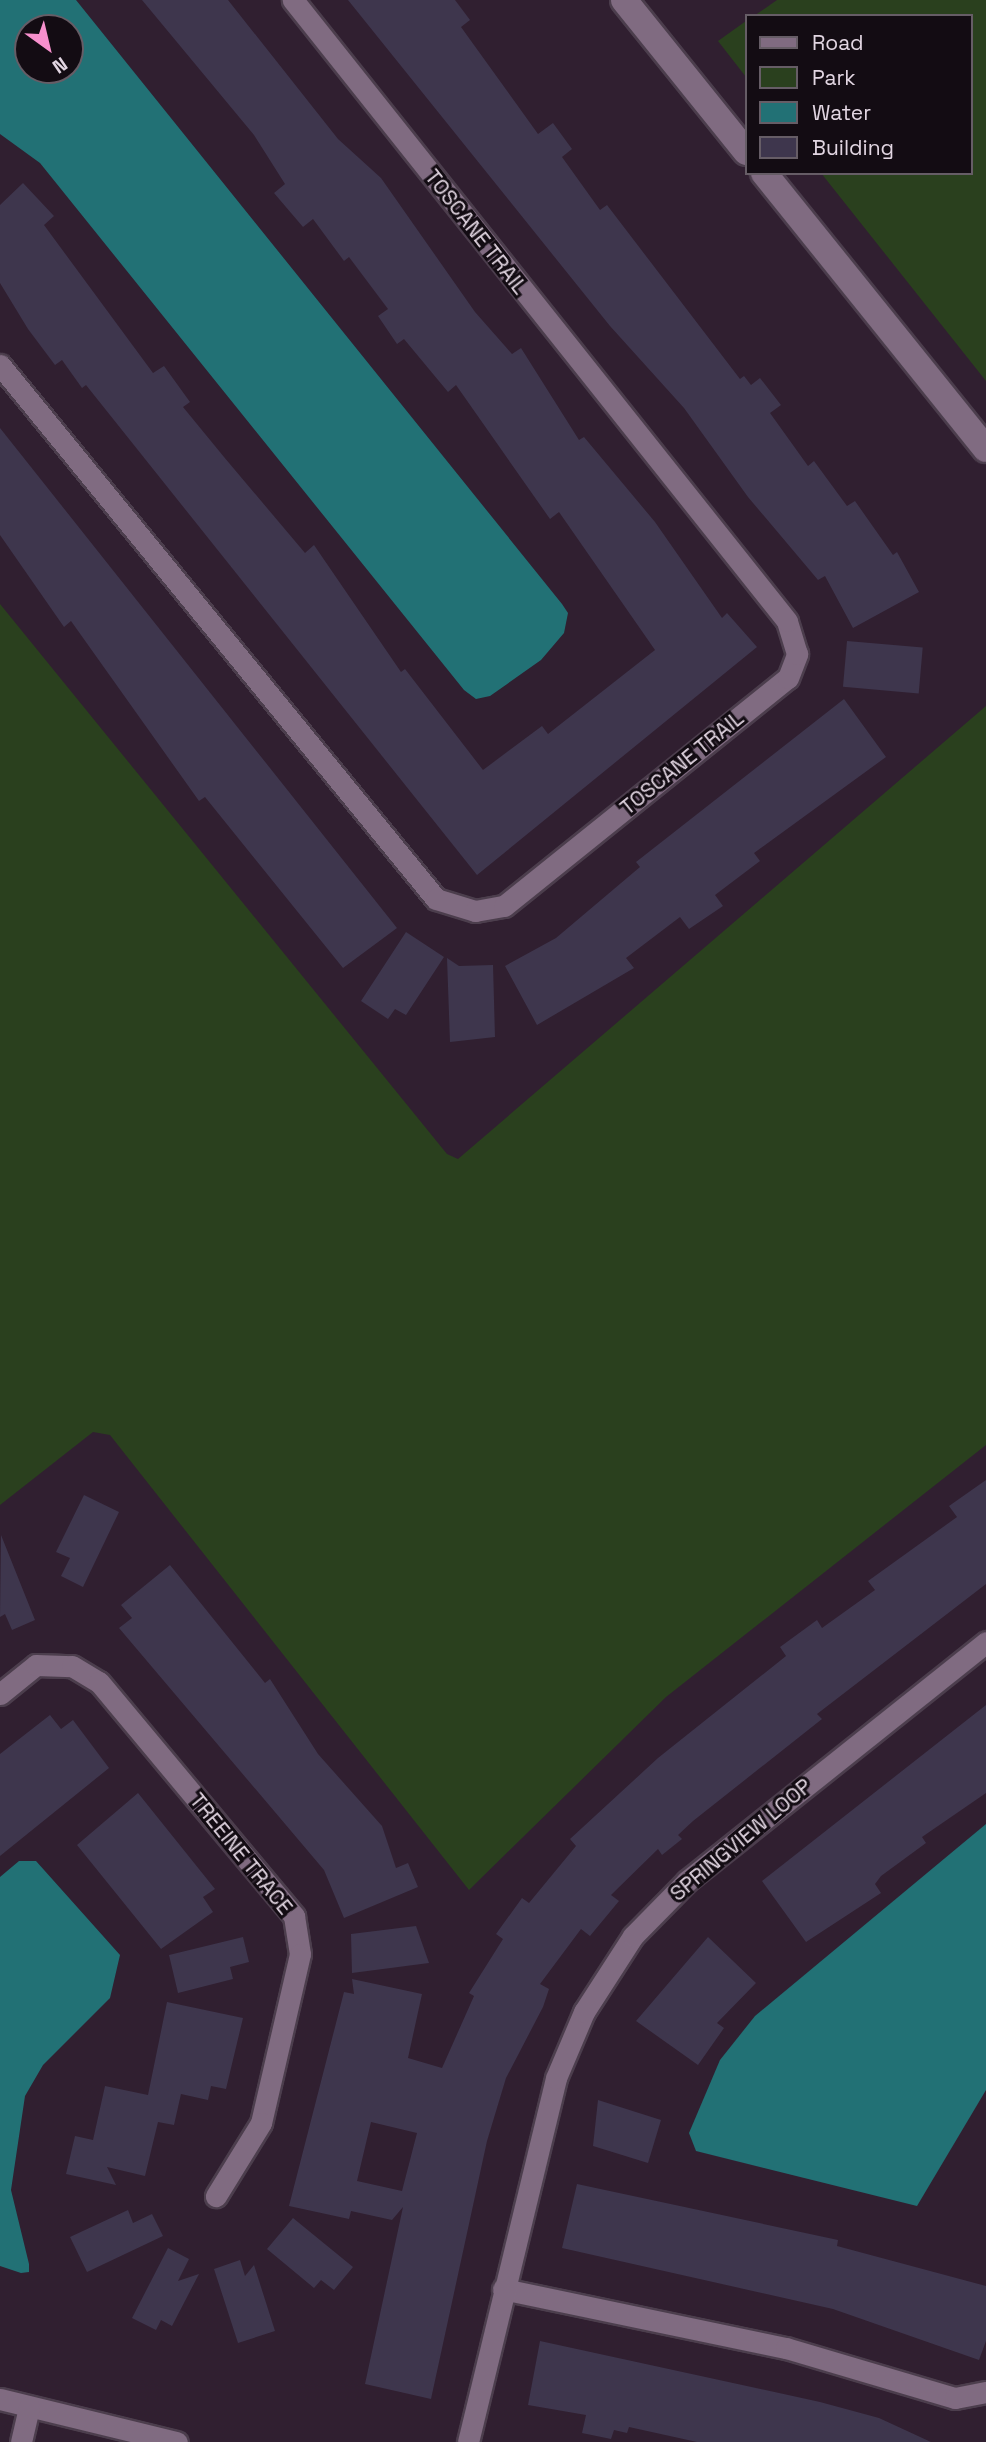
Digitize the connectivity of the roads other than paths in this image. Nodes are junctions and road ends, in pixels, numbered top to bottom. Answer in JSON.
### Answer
{"nodes":[{"id":1,"x":293,"y":0,"type":"edge"},
{"id":2,"x":624,"y":0,"type":"edge"},
{"id":3,"x":744,"y":150,"type":"edge"},
{"id":4,"x":766,"y":175,"type":"edge"},
{"id":5,"x":0,"y":365,"type":"edge"},
{"id":6,"x":986,"y":449,"type":"edge"},
{"id":7,"x":986,"y":1643,"type":"edge"},
{"id":8,"x":0,"y":1694,"type":"edge"},
{"id":9,"x":216,"y":2196,"type":"dead end"},
{"id":10,"x":503,"y":2289,"type":"junction"},
{"id":11,"x":986,"y":2392,"type":"edge"},
{"id":12,"x":0,"y":2399,"type":"edge"},
{"id":13,"x":29,"y":2407,"type":"junction"},
{"id":14,"x":21,"y":2442,"type":"edge"},
{"id":15,"x":177,"y":2442,"type":"edge"},
{"id":16,"x":468,"y":2442,"type":"edge"}],
"edges":[{"from":1,"to":5,"type":"street","name":"TOSCANE TRAIL"},
{"from":2,"to":3,"type":"street"},
{"from":4,"to":6,"type":"street"},
{"from":7,"to":10,"type":"street","name":"SPRINGVIEW LOOP"},
{"from":8,"to":9,"type":"street","name":"TREEINE TRACE"},
{"from":10,"to":11,"type":"street"},
{"from":10,"to":16,"type":"street","name":"SPRINGVIEW LOOP"},
{"from":12,"to":13,"type":"street"},
{"from":13,"to":14,"type":"street"},
{"from":13,"to":15,"type":"street"}]}
